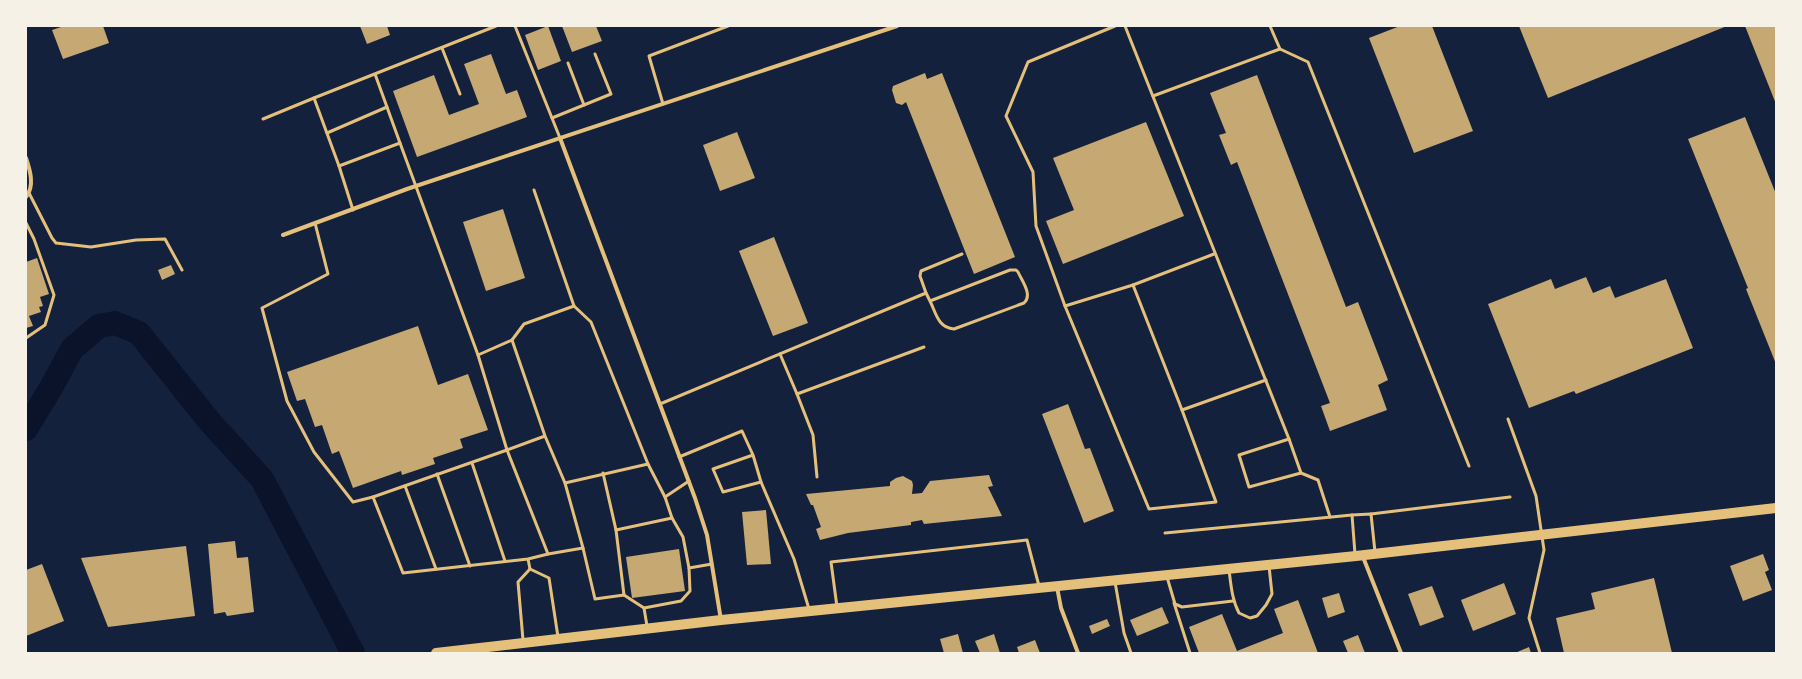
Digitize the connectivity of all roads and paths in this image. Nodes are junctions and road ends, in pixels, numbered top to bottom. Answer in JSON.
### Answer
{"nodes":[{"id":1,"x":496,"y":26,"type":"edge"},
{"id":2,"x":515,"y":26,"type":"edge"},
{"id":3,"x":728,"y":26,"type":"edge"},
{"id":4,"x":897,"y":26,"type":"edge"},
{"id":5,"x":1115,"y":26,"type":"edge"},
{"id":6,"x":1125,"y":26,"type":"edge"},
{"id":7,"x":1270,"y":26,"type":"edge"},
{"id":8,"x":442,"y":48,"type":"junction"},
{"id":9,"x":1280,"y":49,"type":"junction"},
{"id":10,"x":595,"y":54,"type":"dead end"},
{"id":11,"x":568,"y":63,"type":"dead end"},
{"id":12,"x":375,"y":74,"type":"junction"},
{"id":13,"x":460,"y":94,"type":"dead end"},
{"id":14,"x":1152,"y":96,"type":"junction"},
{"id":15,"x":314,"y":98,"type":"junction"},
{"id":16,"x":663,"y":104,"type":"junction"},
{"id":17,"x":584,"y":105,"type":"junction"},
{"id":18,"x":387,"y":107,"type":"junction"},
{"id":19,"x":552,"y":118,"type":"junction"},
{"id":20,"x":264,"y":119,"type":"dead end"},
{"id":21,"x":327,"y":133,"type":"junction"},
{"id":22,"x":560,"y":138,"type":"junction"},
{"id":23,"x":400,"y":143,"type":"junction"},
{"id":24,"x":26,"y":158,"type":"edge"},
{"id":25,"x":339,"y":166,"type":"junction"},
{"id":26,"x":417,"y":186,"type":"junction"},
{"id":27,"x":534,"y":190,"type":"dead end"},
{"id":28,"x":28,"y":195,"type":"edge"},
{"id":29,"x":353,"y":210,"type":"junction"},
{"id":30,"x":315,"y":222,"type":"junction"},
{"id":31,"x":26,"y":223,"type":"edge"},
{"id":32,"x":284,"y":235,"type":"dead end"},
{"id":33,"x":962,"y":254,"type":"dead end"},
{"id":34,"x":1214,"y":254,"type":"junction"},
{"id":35,"x":182,"y":270,"type":"dead end"},
{"id":36,"x":1133,"y":285,"type":"junction"},
{"id":37,"x":926,"y":293,"type":"junction"},
{"id":38,"x":930,"y":301,"type":"junction"},
{"id":39,"x":574,"y":306,"type":"junction"},
{"id":40,"x":1065,"y":306,"type":"junction"},
{"id":41,"x":26,"y":338,"type":"edge"},
{"id":42,"x":512,"y":340,"type":"junction"},
{"id":43,"x":924,"y":346,"type":"dead end"},
{"id":44,"x":780,"y":354,"type":"junction"},
{"id":45,"x":478,"y":355,"type":"junction"},
{"id":46,"x":1266,"y":380,"type":"junction"},
{"id":47,"x":798,"y":394,"type":"junction"},
{"id":48,"x":660,"y":404,"type":"junction"},
{"id":49,"x":1182,"y":410,"type":"junction"},
{"id":50,"x":1508,"y":419,"type":"dead end"},
{"id":51,"x":545,"y":436,"type":"junction"},
{"id":52,"x":1289,"y":439,"type":"junction"},
{"id":53,"x":507,"y":450,"type":"junction"},
{"id":54,"x":753,"y":455,"type":"junction"},
{"id":55,"x":680,"y":457,"type":"junction"},
{"id":56,"x":472,"y":462,"type":"junction"},
{"id":57,"x":648,"y":464,"type":"junction"},
{"id":58,"x":1469,"y":466,"type":"dead end"},
{"id":59,"x":603,"y":473,"type":"junction"},
{"id":60,"x":1301,"y":473,"type":"junction"},
{"id":61,"x":438,"y":474,"type":"junction"},
{"id":62,"x":817,"y":478,"type":"dead end"},
{"id":63,"x":689,"y":481,"type":"junction"},
{"id":64,"x":761,"y":482,"type":"junction"},
{"id":65,"x":565,"y":483,"type":"junction"},
{"id":66,"x":405,"y":486,"type":"junction"},
{"id":67,"x":665,"y":496,"type":"junction"},
{"id":68,"x":373,"y":497,"type":"junction"},
{"id":69,"x":1510,"y":497,"type":"dead end"},
{"id":70,"x":1776,"y":508,"type":"edge"},
{"id":71,"x":1371,"y":514,"type":"junction"},
{"id":72,"x":1352,"y":515,"type":"junction"},
{"id":73,"x":1330,"y":517,"type":"junction"},
{"id":74,"x":672,"y":518,"type":"junction"},
{"id":75,"x":616,"y":530,"type":"junction"},
{"id":76,"x":1165,"y":533,"type":"dead end"},
{"id":77,"x":1540,"y":534,"type":"junction"},
{"id":78,"x":583,"y":548,"type":"junction"},
{"id":79,"x":1375,"y":553,"type":"junction"},
{"id":80,"x":548,"y":554,"type":"junction"},
{"id":81,"x":1359,"y":555,"type":"junction"},
{"id":82,"x":528,"y":559,"type":"junction"},
{"id":83,"x":505,"y":561,"type":"junction"},
{"id":84,"x":712,"y":564,"type":"junction"},
{"id":85,"x":1268,"y":564,"type":"junction"},
{"id":86,"x":470,"y":566,"type":"junction"},
{"id":87,"x":689,"y":568,"type":"junction"},
{"id":88,"x":1229,"y":568,"type":"junction"},
{"id":89,"x":436,"y":569,"type":"junction"},
{"id":90,"x":530,"y":569,"type":"junction"},
{"id":91,"x":1167,"y":575,"type":"junction"},
{"id":92,"x":1115,"y":580,"type":"junction"},
{"id":93,"x":1056,"y":586,"type":"junction"},
{"id":94,"x":1039,"y":588,"type":"junction"},
{"id":95,"x":624,"y":595,"type":"junction"},
{"id":96,"x":1173,"y":599,"type":"junction"},
{"id":97,"x":1233,"y":601,"type":"junction"},
{"id":98,"x":644,"y":608,"type":"junction"},
{"id":99,"x":838,"y":608,"type":"junction"},
{"id":100,"x":809,"y":611,"type":"junction"},
{"id":101,"x":721,"y":620,"type":"junction"},
{"id":102,"x":647,"y":629,"type":"junction"},
{"id":103,"x":558,"y":639,"type":"junction"},
{"id":104,"x":523,"y":643,"type":"junction"},
{"id":105,"x":436,"y":653,"type":"edge"},
{"id":106,"x":1078,"y":653,"type":"edge"},
{"id":107,"x":1131,"y":653,"type":"edge"},
{"id":108,"x":1190,"y":653,"type":"edge"},
{"id":109,"x":1401,"y":653,"type":"edge"},
{"id":110,"x":1540,"y":653,"type":"edge"}],
"edges":[{"from":1,"to":8,"type":"lane"},
{"from":2,"to":19,"type":"lane"},
{"from":3,"to":16,"type":"lane"},
{"from":4,"to":16,"type":"street"},
{"from":5,"to":40,"type":"lane"},
{"from":6,"to":14,"type":"lane"},
{"from":7,"to":9,"type":"lane"},
{"from":8,"to":12,"type":"lane"},
{"from":8,"to":13,"type":"lane"},
{"from":9,"to":14,"type":"lane"},
{"from":9,"to":58,"type":"lane"},
{"from":10,"to":17,"type":"lane"},
{"from":11,"to":17,"type":"lane"},
{"from":12,"to":15,"type":"lane"},
{"from":12,"to":18,"type":"lane"},
{"from":14,"to":34,"type":"lane"},
{"from":15,"to":20,"type":"lane"},
{"from":15,"to":21,"type":"lane"},
{"from":16,"to":22,"type":"street"},
{"from":17,"to":19,"type":"lane"},
{"from":18,"to":21,"type":"lane"},
{"from":18,"to":23,"type":"lane"},
{"from":19,"to":22,"type":"lane"},
{"from":21,"to":25,"type":"lane"},
{"from":22,"to":26,"type":"street"},
{"from":22,"to":48,"type":"street"},
{"from":23,"to":25,"type":"lane"},
{"from":23,"to":26,"type":"lane"},
{"from":24,"to":28,"type":"street"},
{"from":25,"to":29,"type":"lane"},
{"from":26,"to":29,"type":"street"},
{"from":26,"to":45,"type":"lane"},
{"from":27,"to":39,"type":"lane"},
{"from":28,"to":35,"type":"lane"},
{"from":29,"to":30,"type":"street"},
{"from":30,"to":32,"type":"street"},
{"from":30,"to":68,"type":"lane"},
{"from":31,"to":41,"type":"lane"},
{"from":33,"to":37,"type":"lane"},
{"from":34,"to":36,"type":"lane"},
{"from":34,"to":46,"type":"lane"},
{"from":36,"to":40,"type":"lane"},
{"from":36,"to":49,"type":"lane"},
{"from":37,"to":38,"type":"lane"},
{"from":37,"to":44,"type":"lane"},
{"from":38,"to":38,"type":"lane"},
{"from":39,"to":42,"type":"lane"},
{"from":39,"to":57,"type":"lane"},
{"from":40,"to":49,"type":"lane"},
{"from":42,"to":45,"type":"lane"},
{"from":42,"to":51,"type":"lane"},
{"from":43,"to":47,"type":"lane"},
{"from":44,"to":47,"type":"lane"},
{"from":44,"to":48,"type":"lane"},
{"from":45,"to":53,"type":"lane"},
{"from":46,"to":49,"type":"lane"},
{"from":46,"to":52,"type":"lane"},
{"from":47,"to":62,"type":"lane"},
{"from":48,"to":55,"type":"street"},
{"from":50,"to":77,"type":"lane"},
{"from":51,"to":53,"type":"lane"},
{"from":51,"to":65,"type":"lane"},
{"from":52,"to":60,"type":"lane"},
{"from":52,"to":60,"type":"lane"},
{"from":53,"to":56,"type":"lane"},
{"from":53,"to":80,"type":"lane"},
{"from":54,"to":55,"type":"lane"},
{"from":54,"to":64,"type":"lane"},
{"from":54,"to":64,"type":"lane"},
{"from":55,"to":63,"type":"street"},
{"from":56,"to":61,"type":"lane"},
{"from":56,"to":83,"type":"lane"},
{"from":57,"to":59,"type":"lane"},
{"from":57,"to":67,"type":"lane"},
{"from":59,"to":65,"type":"lane"},
{"from":59,"to":75,"type":"lane"},
{"from":60,"to":73,"type":"lane"},
{"from":61,"to":66,"type":"lane"},
{"from":61,"to":86,"type":"lane"},
{"from":63,"to":67,"type":"lane"},
{"from":63,"to":84,"type":"street"},
{"from":64,"to":100,"type":"lane"},
{"from":65,"to":78,"type":"lane"},
{"from":66,"to":68,"type":"lane"},
{"from":66,"to":89,"type":"lane"},
{"from":67,"to":74,"type":"lane"},
{"from":68,"to":89,"type":"lane"},
{"from":69,"to":71,"type":"lane"},
{"from":70,"to":77,"type":"main road"},
{"from":71,"to":72,"type":"lane"},
{"from":71,"to":79,"type":"lane"},
{"from":72,"to":73,"type":"lane"},
{"from":72,"to":81,"type":"lane"},
{"from":73,"to":76,"type":"lane"},
{"from":74,"to":75,"type":"lane"},
{"from":74,"to":87,"type":"lane"},
{"from":75,"to":95,"type":"lane"},
{"from":77,"to":79,"type":"main road"},
{"from":77,"to":110,"type":"lane"},
{"from":78,"to":80,"type":"lane"},
{"from":78,"to":95,"type":"lane"},
{"from":79,"to":81,"type":"main road"},
{"from":80,"to":82,"type":"lane"},
{"from":81,"to":85,"type":"main road"},
{"from":81,"to":109,"type":"street"},
{"from":82,"to":83,"type":"lane"},
{"from":82,"to":90,"type":"lane"},
{"from":83,"to":86,"type":"lane"},
{"from":84,"to":87,"type":"lane"},
{"from":84,"to":101,"type":"street"},
{"from":85,"to":88,"type":"main road"},
{"from":85,"to":97,"type":"lane"},
{"from":86,"to":89,"type":"lane"},
{"from":87,"to":98,"type":"lane"},
{"from":88,"to":91,"type":"main road"},
{"from":88,"to":97,"type":"lane"},
{"from":90,"to":103,"type":"lane"},
{"from":90,"to":104,"type":"lane"},
{"from":91,"to":92,"type":"main road"},
{"from":91,"to":96,"type":"lane"},
{"from":92,"to":93,"type":"main road"},
{"from":92,"to":107,"type":"lane"},
{"from":93,"to":94,"type":"main road"},
{"from":93,"to":106,"type":"street"},
{"from":94,"to":99,"type":"main road"},
{"from":94,"to":99,"type":"lane"},
{"from":95,"to":98,"type":"lane"},
{"from":96,"to":97,"type":"lane"},
{"from":96,"to":108,"type":"lane"},
{"from":98,"to":102,"type":"lane"},
{"from":99,"to":100,"type":"main road"},
{"from":100,"to":101,"type":"main road"},
{"from":101,"to":102,"type":"main road"},
{"from":102,"to":103,"type":"main road"},
{"from":103,"to":104,"type":"main road"},
{"from":104,"to":105,"type":"main road"}]}
